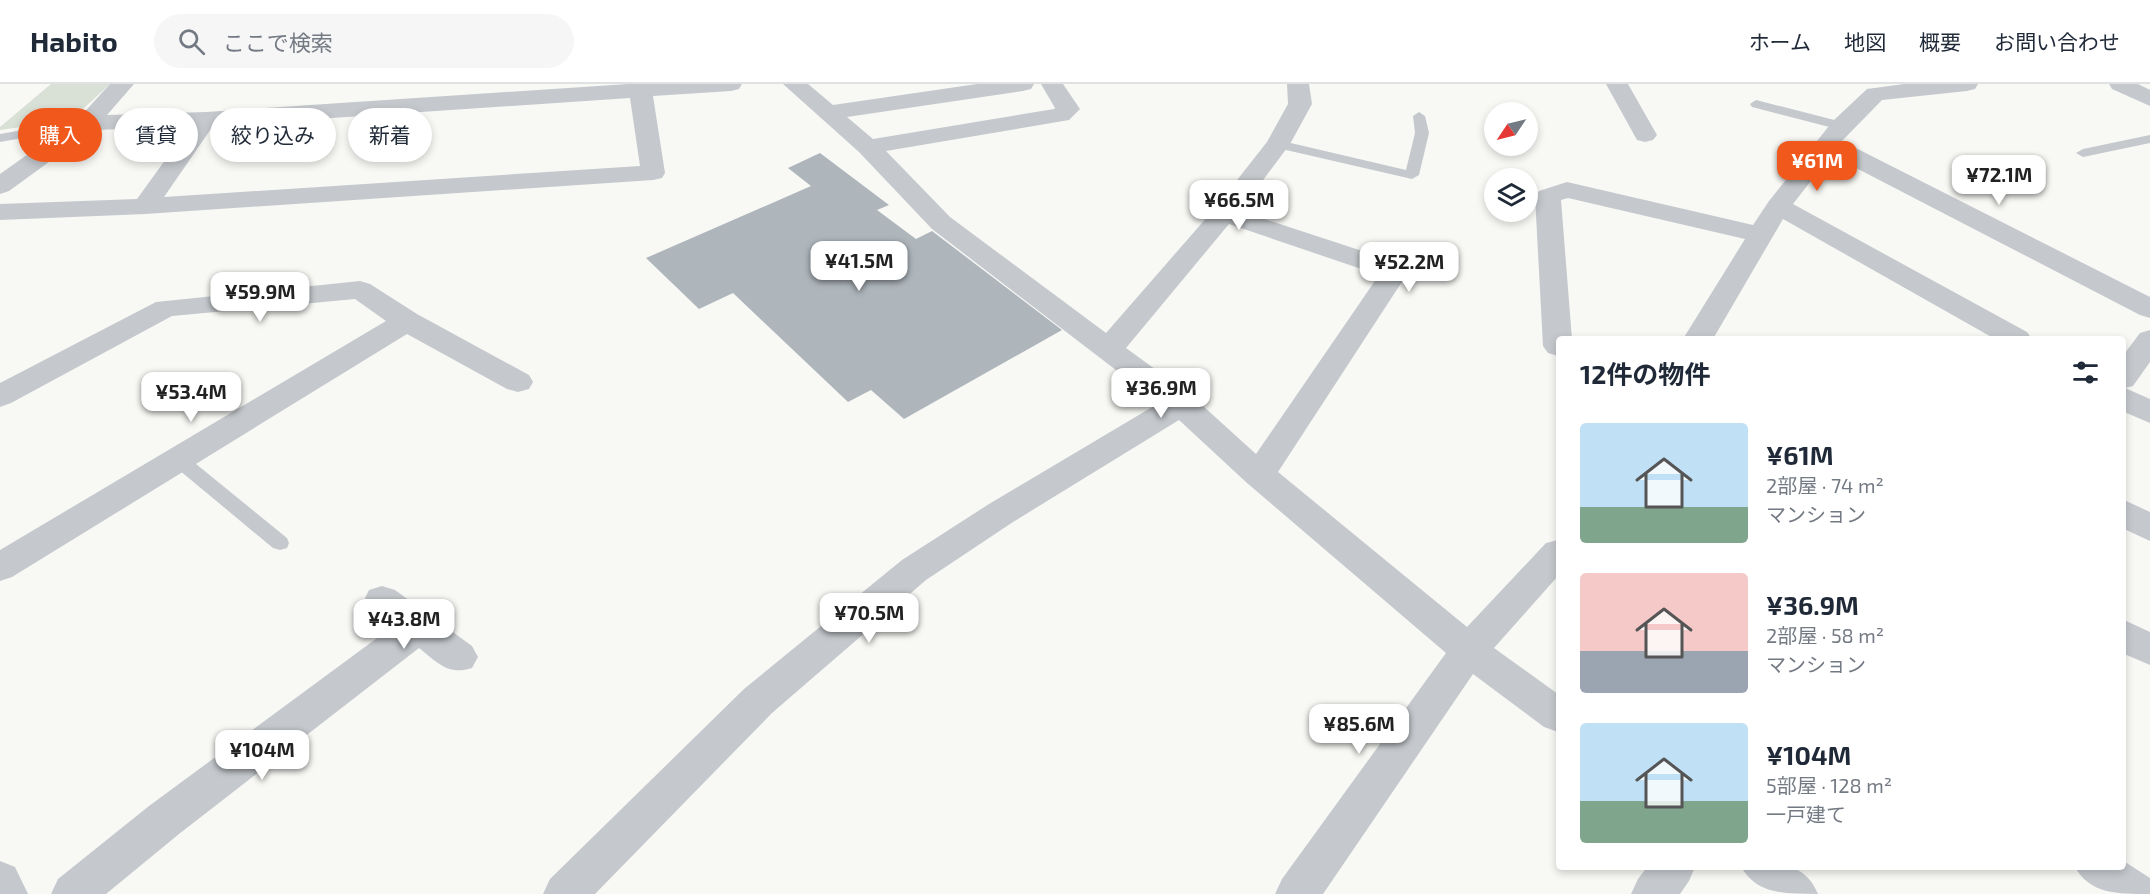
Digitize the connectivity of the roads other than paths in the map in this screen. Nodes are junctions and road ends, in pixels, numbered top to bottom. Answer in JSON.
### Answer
{"nodes":[{"id":1,"x":123,"y":84,"type":"edge"},
{"id":2,"x":400,"y":84,"type":"edge"},
{"id":3,"x":731,"y":84,"type":"edge"},
{"id":4,"x":794,"y":84,"type":"edge"},
{"id":5,"x":1023,"y":84,"type":"edge"},
{"id":6,"x":1052,"y":84,"type":"edge"},
{"id":7,"x":1298,"y":84,"type":"edge"},
{"id":8,"x":1617,"y":84,"type":"edge"},
{"id":9,"x":1967,"y":84,"type":"edge"},
{"id":10,"x":2120,"y":84,"type":"edge"},
{"id":11,"x":641,"y":92,"type":"junction"},
{"id":12,"x":2150,"y":99,"type":"edge"},
{"id":13,"x":1756,"y":104,"type":"dead end"},
{"id":14,"x":391,"y":106,"type":"junction"},
{"id":15,"x":101,"y":108,"type":"edge"},
{"id":16,"x":830,"y":113,"type":"junction"},
{"id":17,"x":1419,"y":116,"type":"dead end"},
{"id":18,"x":206,"y":119,"type":"junction"},
{"id":19,"x":102,"y":122,"type":"edge"},
{"id":20,"x":1834,"y":134,"type":"junction"},
{"id":21,"x":18,"y":135,"type":"edge"},
{"id":22,"x":1645,"y":135,"type":"dead end"},
{"id":23,"x":0,"y":138,"type":"edge"},
{"id":24,"x":2150,"y":139,"type":"edge"},
{"id":25,"x":1278,"y":144,"type":"junction"},
{"id":26,"x":868,"y":147,"type":"junction"},
{"id":27,"x":2084,"y":153,"type":"dead end"},
{"id":28,"x":33,"y":162,"type":"edge"},
{"id":29,"x":0,"y":186,"type":"edge"},
{"id":30,"x":145,"y":206,"type":"junction"},
{"id":31,"x":1778,"y":206,"type":"junction"},
{"id":32,"x":0,"y":212,"type":"edge"},
{"id":33,"x":1224,"y":214,"type":"junction"},
{"id":34,"x":1761,"y":235,"type":"junction"},
{"id":35,"x":2150,"y":309,"type":"edge"},
{"id":36,"x":407,"y":321,"type":"junction"},
{"id":37,"x":1557,"y":336,"type":"edge"},
{"id":38,"x":1700,"y":336,"type":"edge"},
{"id":39,"x":2012,"y":336,"type":"edge"},
{"id":40,"x":2150,"y":340,"type":"edge"},
{"id":41,"x":1109,"y":349,"type":"junction"},
{"id":42,"x":2126,"y":373,"type":"edge"},
{"id":43,"x":518,"y":382,"type":"dead end"},
{"id":44,"x":0,"y":396,"type":"edge"},
{"id":45,"x":2126,"y":400,"type":"edge"},
{"id":46,"x":1181,"y":404,"type":"junction"},
{"id":47,"x":2150,"y":412,"type":"edge"},
{"id":48,"x":179,"y":460,"type":"junction"},
{"id":49,"x":1259,"y":475,"type":"junction"},
{"id":50,"x":2126,"y":514,"type":"edge"},
{"id":51,"x":2150,"y":528,"type":"edge"},
{"id":52,"x":280,"y":543,"type":"dead end"},
{"id":53,"x":1556,"y":555,"type":"edge"},
{"id":54,"x":0,"y":567,"type":"edge"},
{"id":55,"x":382,"y":600,"type":"dead end"},
{"id":56,"x":419,"y":627,"type":"junction"},
{"id":57,"x":2126,"y":636,"type":"edge"},
{"id":58,"x":1469,"y":650,"type":"junction"},
{"id":59,"x":2150,"y":650,"type":"edge"},
{"id":60,"x":459,"y":657,"type":"dead end"},
{"id":61,"x":1556,"y":714,"type":"edge"},
{"id":62,"x":1672,"y":870,"type":"edge"},
{"id":63,"x":1766,"y":870,"type":"edge"},
{"id":64,"x":2100,"y":870,"type":"edge"},
{"id":65,"x":0,"y":882,"type":"edge"},
{"id":66,"x":6,"y":894,"type":"edge"},
{"id":67,"x":73,"y":894,"type":"edge"},
{"id":68,"x":565,"y":894,"type":"edge"},
{"id":69,"x":1297,"y":894,"type":"edge"},
{"id":70,"x":1653,"y":894,"type":"edge"},
{"id":71,"x":1796,"y":894,"type":"edge"},
{"id":72,"x":2136,"y":894,"type":"edge"}],
"edges":[{"from":1,"to":15,"type":"street"},
{"from":2,"to":14,"type":"street"},
{"from":3,"to":11,"type":"street"},
{"from":4,"to":16,"type":"street"},
{"from":5,"to":16,"type":"street"},
{"from":6,"to":26,"type":"street"},
{"from":7,"to":25,"type":"street"},
{"from":8,"to":22,"type":"street"},
{"from":9,"to":20,"type":"street"},
{"from":10,"to":12,"type":"street"},
{"from":11,"to":14,"type":"street"},
{"from":11,"to":30,"type":"street"},
{"from":13,"to":20,"type":"lane"},
{"from":14,"to":18,"type":"street"},
{"from":16,"to":26,"type":"street"},
{"from":17,"to":25,"type":"lane"},
{"from":18,"to":19,"type":"street"},
{"from":18,"to":30,"type":"street"},
{"from":20,"to":31,"type":"street"},
{"from":20,"to":35,"type":"street"},
{"from":21,"to":23,"type":"lane"},
{"from":24,"to":27,"type":"lane"},
{"from":25,"to":33,"type":"street"},
{"from":26,"to":41,"type":"street"},
{"from":28,"to":29,"type":"street"},
{"from":30,"to":32,"type":"street"},
{"from":31,"to":34,"type":"street"},
{"from":31,"to":39,"type":"street"},
{"from":33,"to":41,"type":"street"},
{"from":33,"to":49,"type":"street"},
{"from":34,"to":37,"type":"street"},
{"from":34,"to":38,"type":"street"},
{"from":36,"to":43,"type":"street"},
{"from":36,"to":44,"type":"street"},
{"from":36,"to":48,"type":"street"},
{"from":40,"to":42,"type":"street"},
{"from":41,"to":46,"type":"street"},
{"from":45,"to":47,"type":"street"},
{"from":46,"to":49,"type":"street"},
{"from":46,"to":68,"type":"street"},
{"from":48,"to":52,"type":"lane"},
{"from":48,"to":54,"type":"street"},
{"from":49,"to":58,"type":"street"},
{"from":50,"to":51,"type":"street"},
{"from":53,"to":58,"type":"street"},
{"from":55,"to":56,"type":"street"},
{"from":56,"to":60,"type":"street"},
{"from":56,"to":67,"type":"street"},
{"from":57,"to":59,"type":"street"},
{"from":58,"to":61,"type":"street"},
{"from":58,"to":69,"type":"street"},
{"from":62,"to":70,"type":"street"},
{"from":63,"to":71,"type":"street"},
{"from":64,"to":72,"type":"street"},
{"from":65,"to":66,"type":"street"}]}
